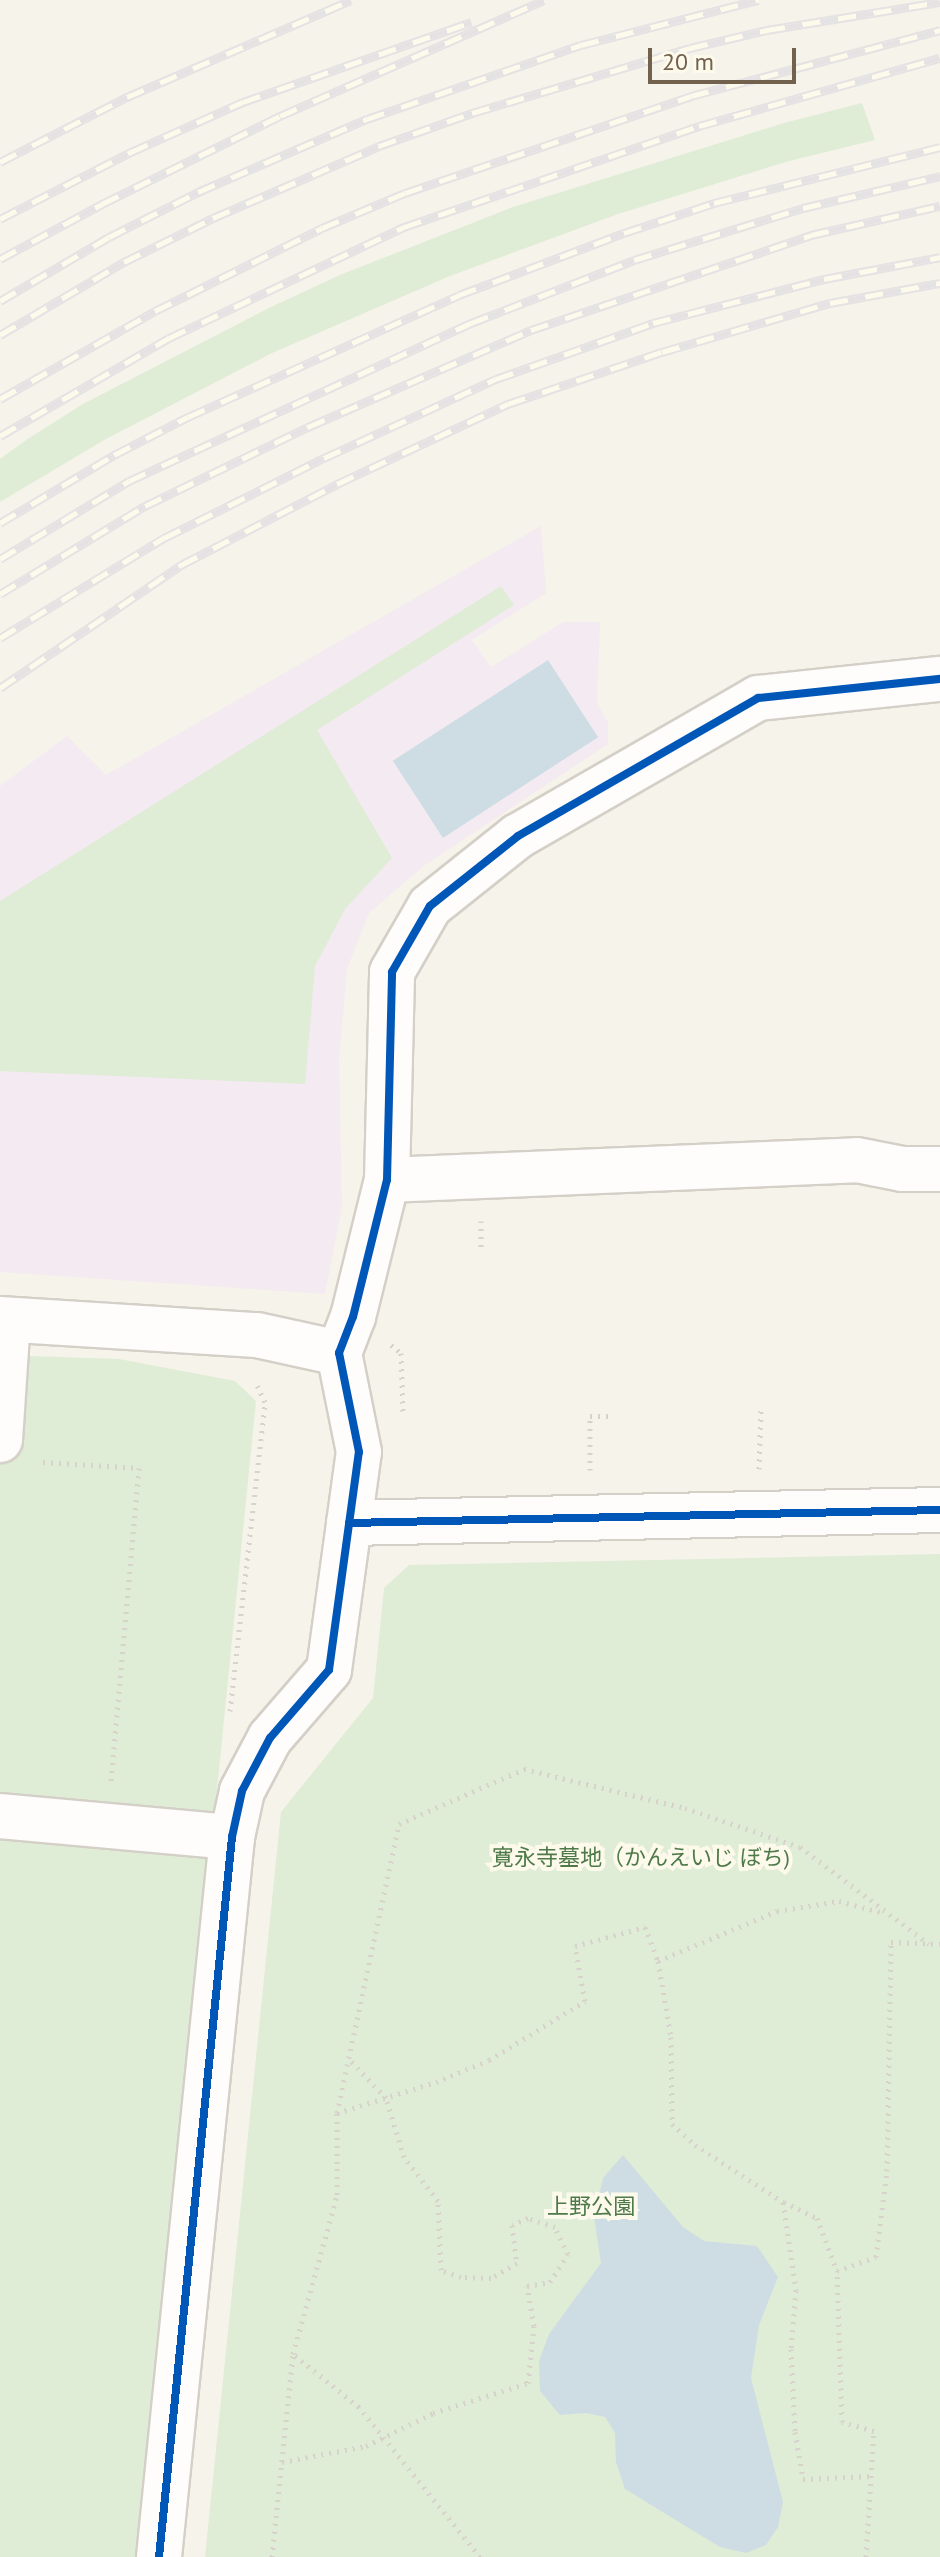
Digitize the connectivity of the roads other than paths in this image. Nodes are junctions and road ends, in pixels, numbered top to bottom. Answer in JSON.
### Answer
{"nodes":[{"id":1,"x":940,"y":679,"type":"edge"},
{"id":2,"x":940,"y":1169,"type":"edge"},
{"id":3,"x":387,"y":1180,"type":"junction"},
{"id":4,"x":4,"y":1320,"type":"edge"},
{"id":5,"x":339,"y":1353,"type":"junction"},
{"id":6,"x":16,"y":1451,"type":"edge"},
{"id":7,"x":940,"y":1510,"type":"edge"},
{"id":8,"x":349,"y":1523,"type":"junction"},
{"id":9,"x":0,"y":1816,"type":"edge"},
{"id":10,"x":232,"y":1837,"type":"junction"},
{"id":11,"x":159,"y":2557,"type":"edge"}],
"edges":[{"from":1,"to":3,"type":"street"},
{"from":2,"to":3,"type":"street"},
{"from":3,"to":5,"type":"street"},
{"from":4,"to":5,"type":"street"},
{"from":4,"to":6,"type":"street"},
{"from":5,"to":8,"type":"street"},
{"from":7,"to":8,"type":"street"},
{"from":8,"to":10,"type":"street"},
{"from":9,"to":10,"type":"street"},
{"from":10,"to":11,"type":"street"}]}
